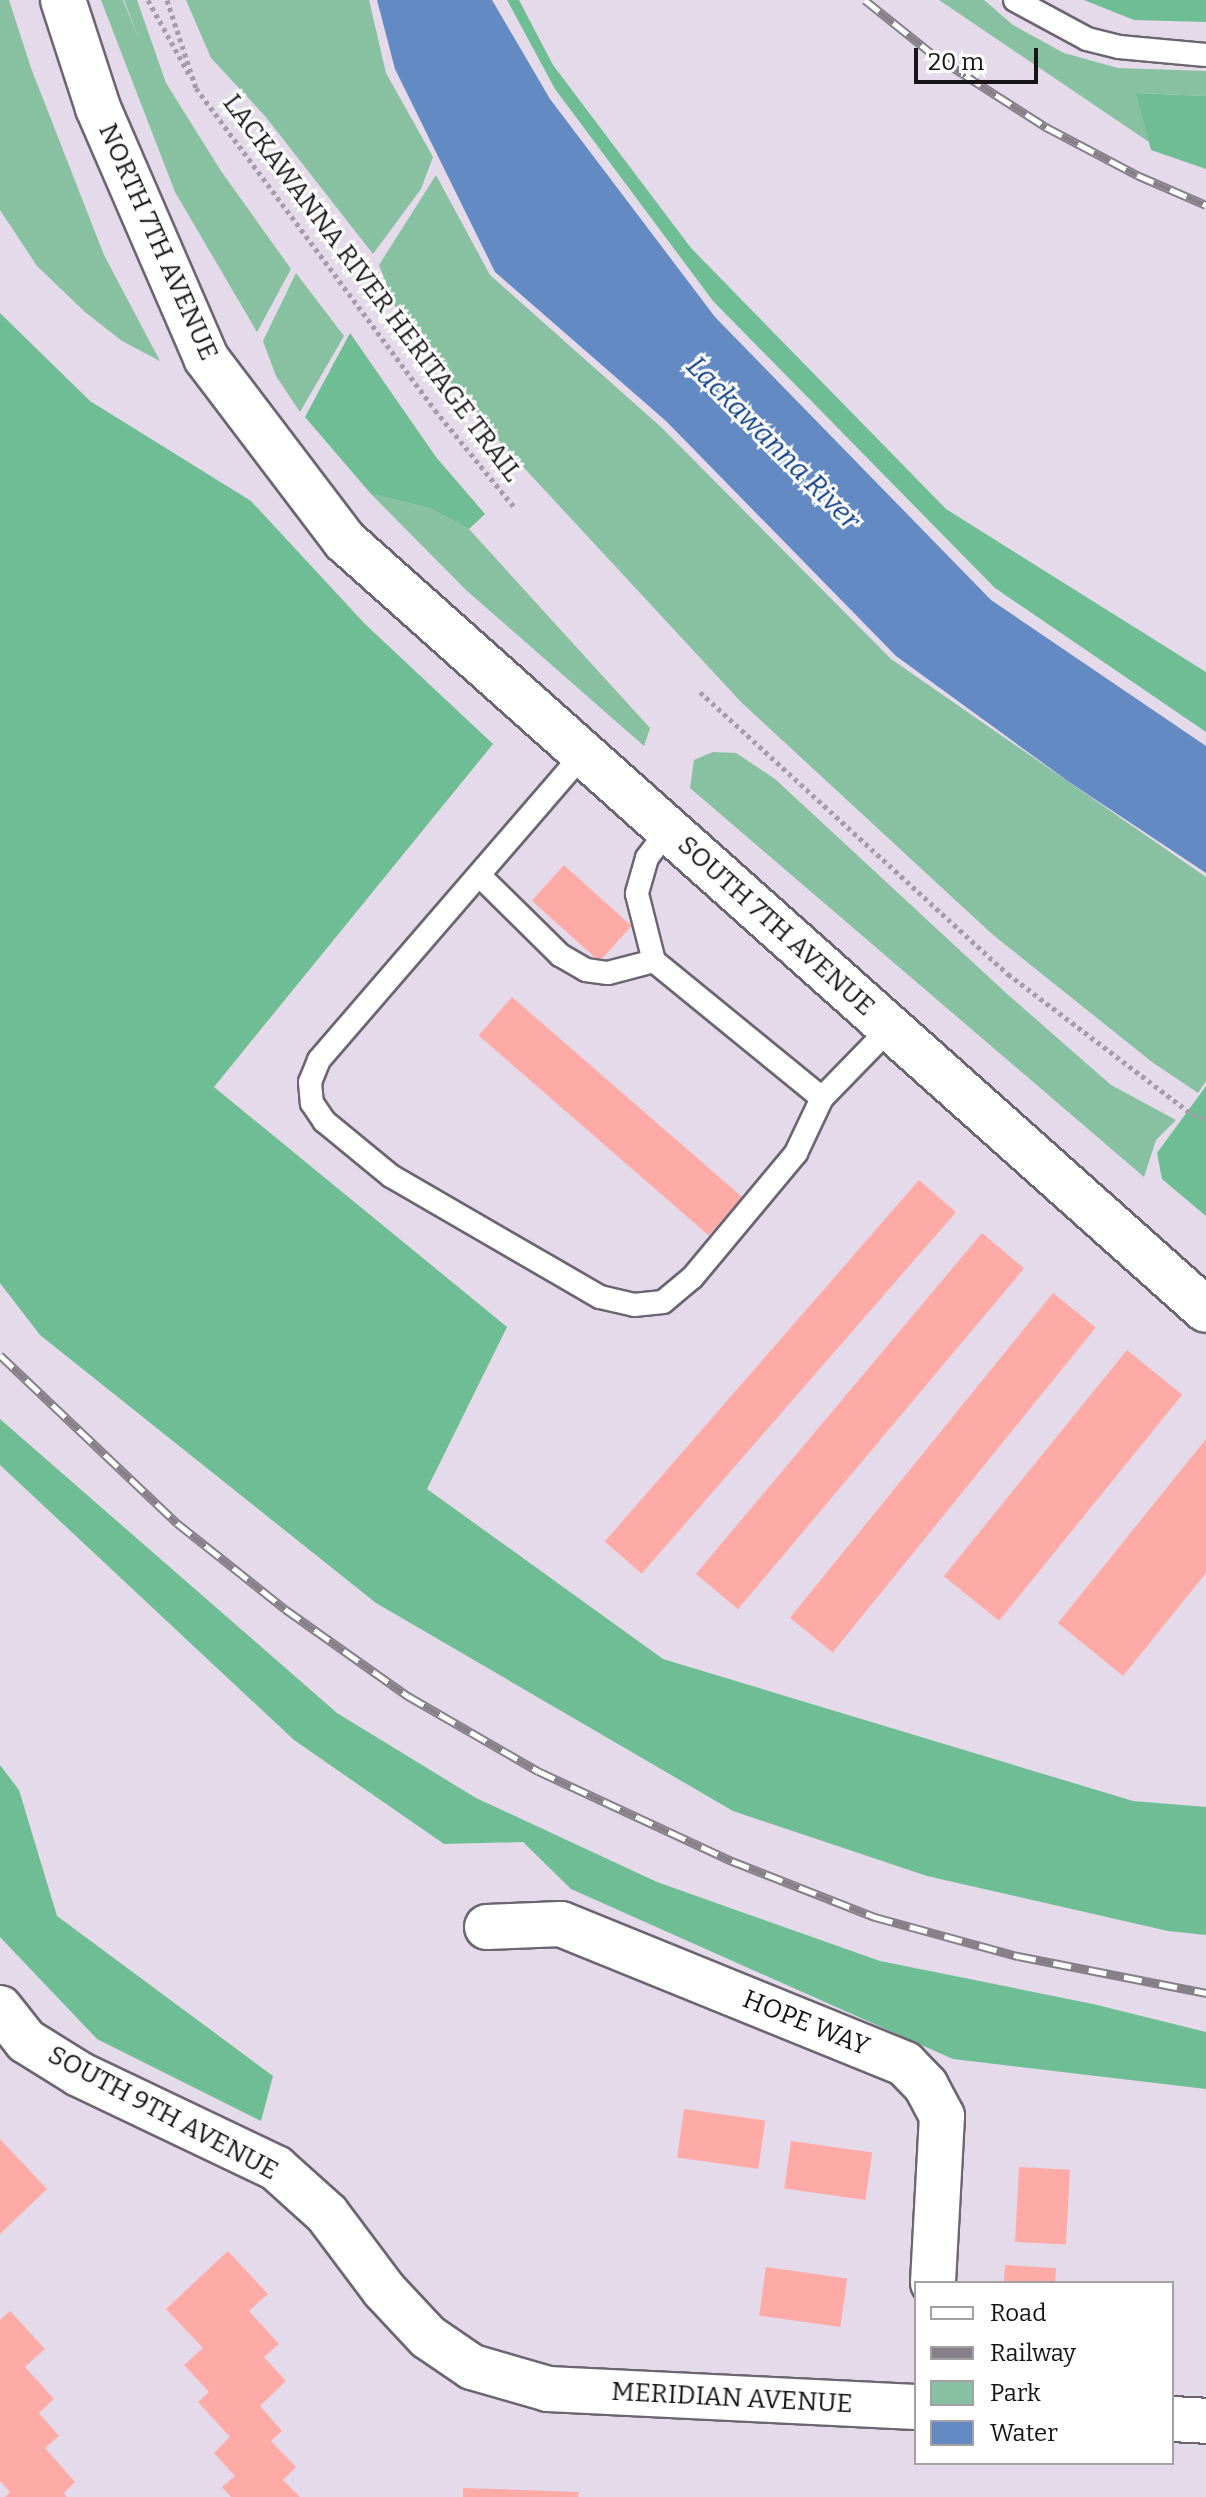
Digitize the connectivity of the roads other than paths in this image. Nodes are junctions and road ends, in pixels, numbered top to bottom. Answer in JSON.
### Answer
{"nodes":[{"id":1,"x":63,"y":0,"type":"edge"},
{"id":2,"x":1015,"y":0,"type":"edge"},
{"id":3,"x":1206,"y":55,"type":"edge"},
{"id":4,"x":345,"y":541,"type":"joint"},
{"id":5,"x":583,"y":754,"type":"junction"},
{"id":6,"x":668,"y":830,"type":"junction"},
{"id":7,"x":479,"y":875,"type":"junction"},
{"id":8,"x":654,"y":961,"type":"junction"},
{"id":9,"x":890,"y":1028,"type":"junction"},
{"id":10,"x":822,"y":1098,"type":"junction"},
{"id":11,"x":1206,"y":1310,"type":"edge"},
{"id":12,"x":487,"y":1927,"type":"dead end"},
{"id":13,"x":0,"y":2008,"type":"edge"},
{"id":14,"x":933,"y":2281,"type":"edge"},
{"id":15,"x":548,"y":2389,"type":"joint"},
{"id":16,"x":914,"y":2407,"type":"edge"},
{"id":17,"x":1174,"y":2419,"type":"edge"},
{"id":18,"x":1206,"y":2421,"type":"edge"}],
"edges":[{"from":1,"to":4,"type":"street","name":"NORTH 7TH AVENUE"},
{"from":2,"to":3,"type":"lane"},
{"from":4,"to":5,"type":"street","name":"SOUTH 7TH AVENUE"},
{"from":5,"to":6,"type":"street","name":"SOUTH 7TH AVENUE"},
{"from":5,"to":7,"type":"lane"},
{"from":6,"to":8,"type":"lane"},
{"from":6,"to":9,"type":"street","name":"SOUTH 7TH AVENUE"},
{"from":7,"to":8,"type":"lane"},
{"from":7,"to":10,"type":"lane"},
{"from":8,"to":10,"type":"lane"},
{"from":9,"to":10,"type":"lane"},
{"from":9,"to":11,"type":"street","name":"SOUTH 7TH AVENUE"},
{"from":12,"to":14,"type":"street","name":"HOPE WAY"},
{"from":13,"to":15,"type":"street","name":"SOUTH 9TH AVENUE"},
{"from":15,"to":16,"type":"street","name":"MERIDIAN AVENUE"},
{"from":17,"to":18,"type":"street"}]}
